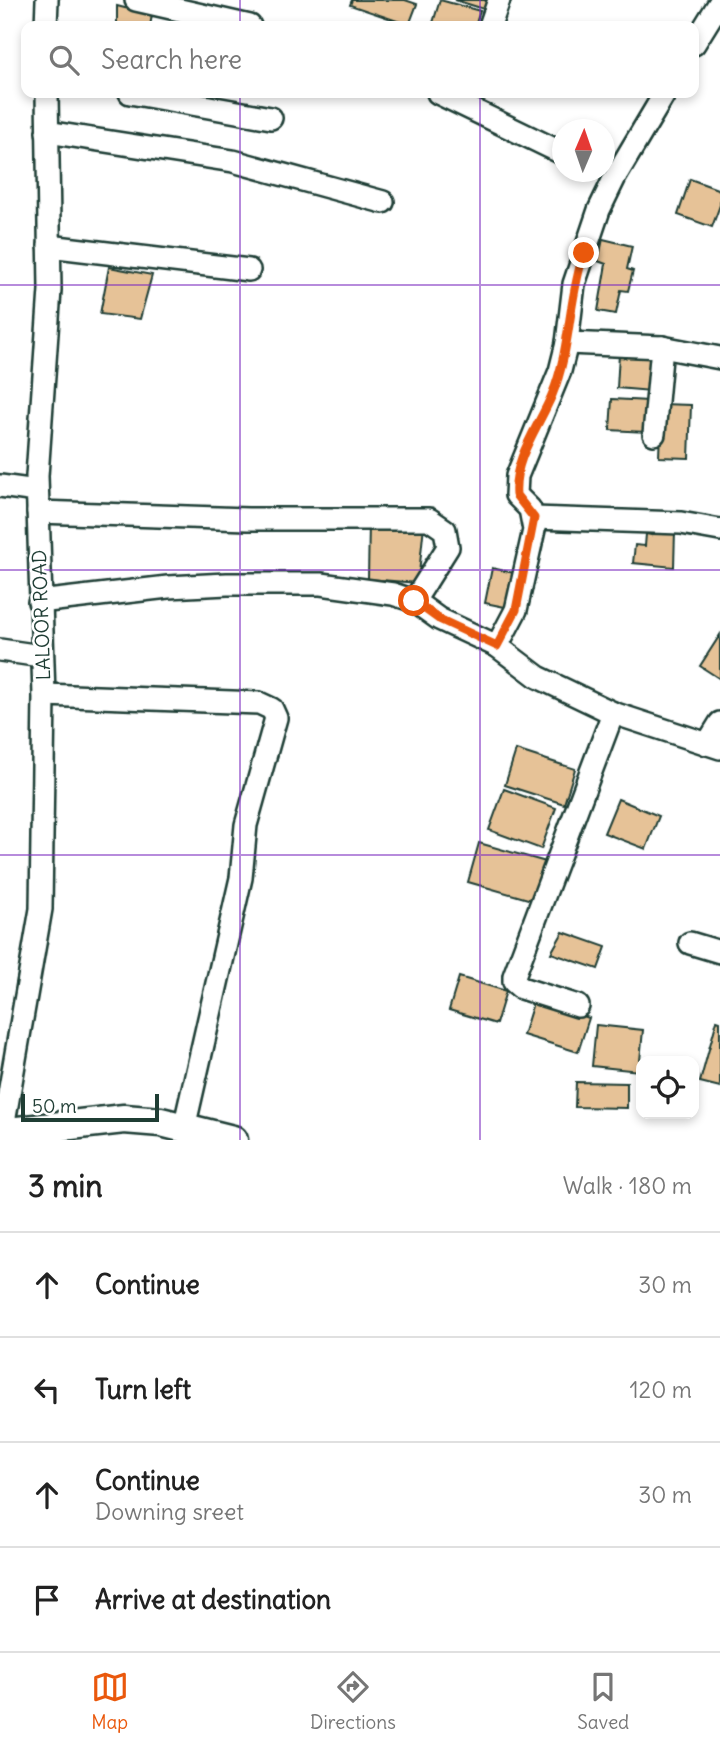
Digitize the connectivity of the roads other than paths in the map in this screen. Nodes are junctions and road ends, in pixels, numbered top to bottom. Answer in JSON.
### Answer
{"nodes":[{"id":1,"x":47,"y":0,"type":"edge"},
{"id":2,"x":136,"y":0,"type":"edge"},
{"id":3,"x":499,"y":0,"type":"edge"},
{"id":4,"x":720,"y":2,"type":"edge"},
{"id":5,"x":46,"y":21,"type":"edge"},
{"id":6,"x":228,"y":21,"type":"edge"},
{"id":7,"x":492,"y":21,"type":"edge"},
{"id":8,"x":699,"y":36,"type":"edge"},
{"id":9,"x":47,"y":98,"type":"edge"},
{"id":10,"x":158,"y":98,"type":"edge"},
{"id":11,"x":661,"y":98,"type":"edge"},
{"id":12,"x":463,"y":99,"type":"edge"},
{"id":13,"x":271,"y":118,"type":"dead end"},
{"id":14,"x":47,"y":132,"type":"junction"},
{"id":15,"x":552,"y":148,"type":"edge"},
{"id":16,"x":615,"y":165,"type":"edge"},
{"id":17,"x":606,"y":182,"type":"edge"},
{"id":18,"x":383,"y":202,"type":"dead end"},
{"id":19,"x":49,"y":246,"type":"junction"},
{"id":20,"x":249,"y":270,"type":"dead end"},
{"id":21,"x":567,"y":343,"type":"junction"},
{"id":22,"x":662,"y":347,"type":"junction"},
{"id":23,"x":720,"y":358,"type":"edge"},
{"id":24,"x":654,"y":434,"type":"dead end"},
{"id":25,"x":0,"y":486,"type":"edge"},
{"id":26,"x":38,"y":501,"type":"junction"},
{"id":27,"x":534,"y":518,"type":"junction"},
{"id":28,"x":720,"y":530,"type":"edge"},
{"id":29,"x":414,"y":601,"type":"junction"},
{"id":30,"x":39,"y":602,"type":"junction"},
{"id":31,"x":497,"y":646,"type":"junction"},
{"id":32,"x":0,"y":650,"type":"edge"},
{"id":33,"x":41,"y":656,"type":"junction"},
{"id":34,"x":44,"y":695,"type":"junction"},
{"id":35,"x":613,"y":713,"type":"junction"},
{"id":36,"x":720,"y":723,"type":"edge"},
{"id":37,"x":713,"y":746,"type":"edge"},
{"id":38,"x":690,"y":943,"type":"dead end"},
{"id":39,"x":720,"y":952,"type":"edge"},
{"id":40,"x":578,"y":1006,"type":"dead end"},
{"id":41,"x":184,"y":1128,"type":"junction"},
{"id":42,"x":1,"y":1135,"type":"edge"},
{"id":43,"x":233,"y":1140,"type":"edge"}],
"edges":[{"from":1,"to":5,"type":"street"},
{"from":2,"to":6,"type":"street"},
{"from":3,"to":7,"type":"street"},
{"from":4,"to":8,"type":"street"},
{"from":9,"to":14,"type":"street","name":"LALOOR ROAD"},
{"from":10,"to":13,"type":"street"},
{"from":11,"to":16,"type":"street"},
{"from":12,"to":15,"type":"street"},
{"from":14,"to":18,"type":"street"},
{"from":14,"to":19,"type":"street","name":"LALOOR ROAD"},
{"from":17,"to":21,"type":"street"},
{"from":19,"to":20,"type":"street"},
{"from":19,"to":26,"type":"street","name":"LALOOR ROAD"},
{"from":21,"to":22,"type":"street"},
{"from":21,"to":27,"type":"street"},
{"from":22,"to":23,"type":"street"},
{"from":22,"to":24,"type":"street"},
{"from":25,"to":26,"type":"street"},
{"from":26,"to":29,"type":"street"},
{"from":26,"to":30,"type":"street","name":"LALOOR ROAD"},
{"from":27,"to":28,"type":"street"},
{"from":27,"to":31,"type":"street"},
{"from":29,"to":30,"type":"street"},
{"from":29,"to":31,"type":"street"},
{"from":30,"to":33,"type":"street","name":"LALOOR ROAD"},
{"from":31,"to":35,"type":"street"},
{"from":32,"to":33,"type":"street"},
{"from":33,"to":34,"type":"street","name":"LALOOR ROAD"},
{"from":34,"to":41,"type":"street"},
{"from":34,"to":42,"type":"street","name":"LALOOR ROAD"},
{"from":35,"to":37,"type":"street"},
{"from":35,"to":40,"type":"street"},
{"from":36,"to":37,"type":"street"},
{"from":38,"to":39,"type":"street"},
{"from":41,"to":42,"type":"main road"},
{"from":41,"to":43,"type":"main road"}]}
